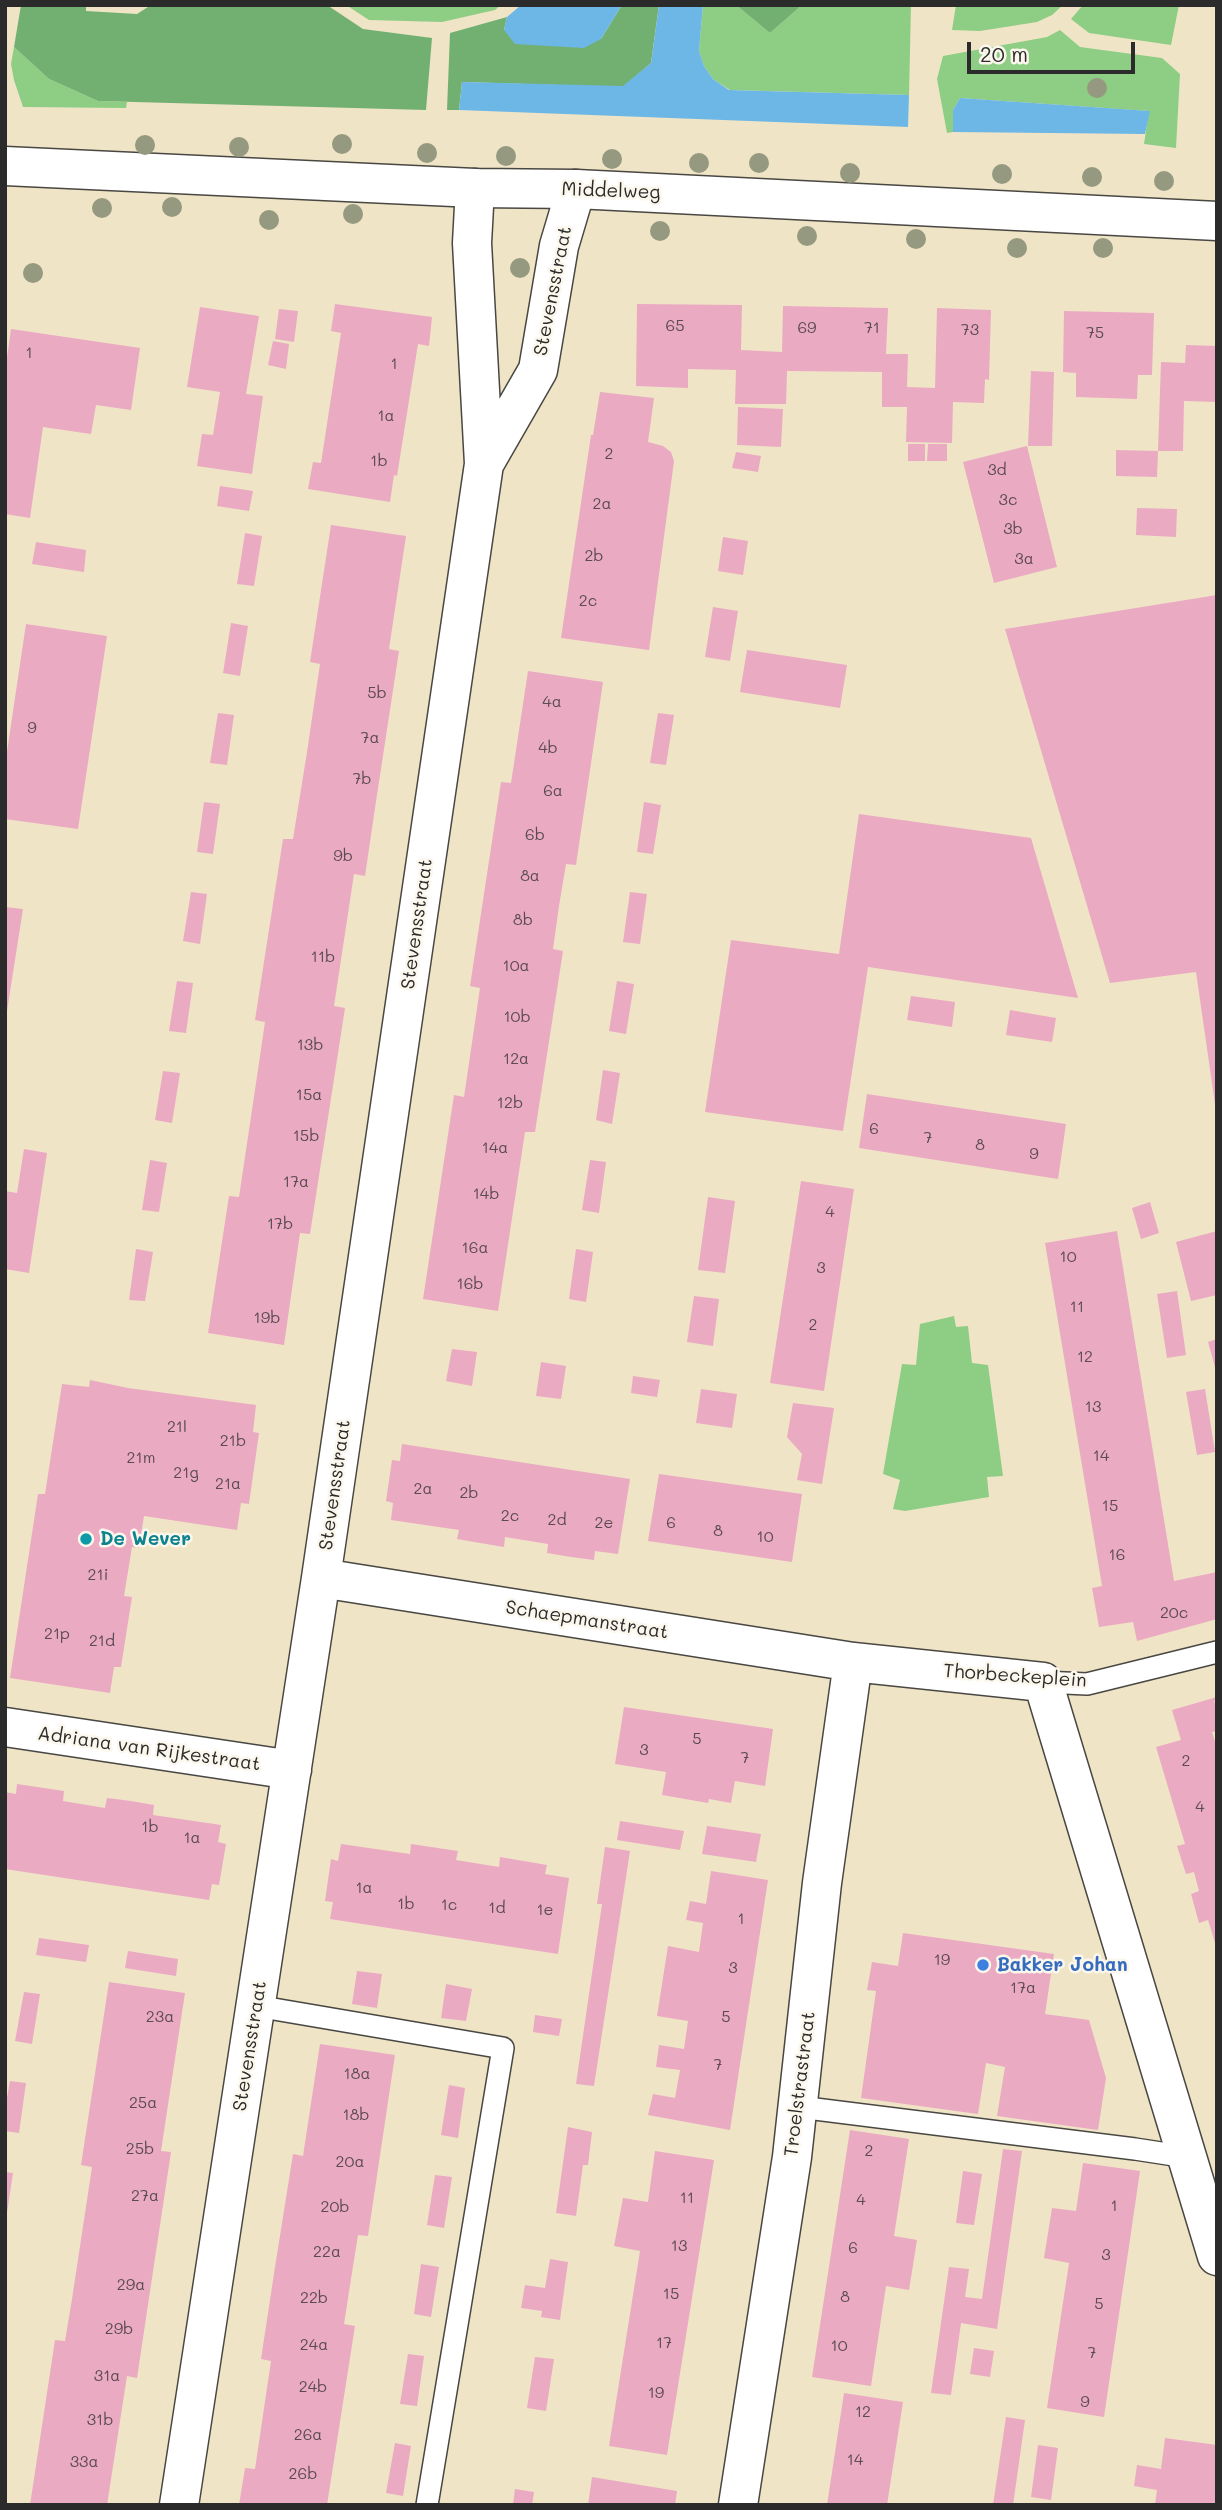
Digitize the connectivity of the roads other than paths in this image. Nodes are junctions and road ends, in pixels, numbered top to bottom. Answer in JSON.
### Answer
{"nodes":[{"id":1,"x":5,"y":166,"type":"edge"},
{"id":2,"x":475,"y":188,"type":"junction"},
{"id":3,"x":576,"y":189,"type":"junction"},
{"id":4,"x":1217,"y":221,"type":"edge"},
{"id":5,"x":484,"y":464,"type":"junction"},
{"id":6,"x":321,"y":1578,"type":"junction"},
{"id":7,"x":1217,"y":1652,"type":"edge"},
{"id":8,"x":853,"y":1662,"type":"junction"},
{"id":9,"x":1044,"y":1682,"type":"junction"},
{"id":10,"x":5,"y":1727,"type":"edge"},
{"id":11,"x":292,"y":1770,"type":"junction"},
{"id":12,"x":256,"y":2006,"type":"junction"},
{"id":13,"x":799,"y":2107,"type":"junction"},
{"id":14,"x":1187,"y":2157,"type":"junction"},
{"id":15,"x":1217,"y":2256,"type":"edge"},
{"id":16,"x":179,"y":2505,"type":"edge"},
{"id":17,"x":427,"y":2505,"type":"edge"},
{"id":18,"x":738,"y":2505,"type":"edge"}],
"edges":[{"from":1,"to":2,"type":"street","name":"Middelweg"},
{"from":2,"to":3,"type":"street","name":"Middelweg"},
{"from":2,"to":5,"type":"street","name":"Stevensstraat"},
{"from":3,"to":4,"type":"street","name":"Middelweg"},
{"from":3,"to":5,"type":"street","name":"Stevensstraat"},
{"from":5,"to":6,"type":"street","name":"Stevensstraat"},
{"from":6,"to":8,"type":"street","name":"Schaepmanstraat"},
{"from":6,"to":11,"type":"street","name":"Stevensstraat"},
{"from":7,"to":9,"type":"lane","name":"Thorbeckeplein"},
{"from":8,"to":9,"type":"street","name":"Thorbeckeplein"},
{"from":8,"to":13,"type":"street","name":"Troelstrastraat"},
{"from":9,"to":14,"type":"street"},
{"from":10,"to":11,"type":"street","name":"Adriana van Rijkestraat"},
{"from":11,"to":12,"type":"street","name":"Stevensstraat"},
{"from":12,"to":16,"type":"street","name":"Stevensstraat"},
{"from":12,"to":17,"type":"lane"},
{"from":13,"to":14,"type":"lane"},
{"from":13,"to":18,"type":"street","name":"Troelstrastraat"},
{"from":14,"to":15,"type":"street"}]}
